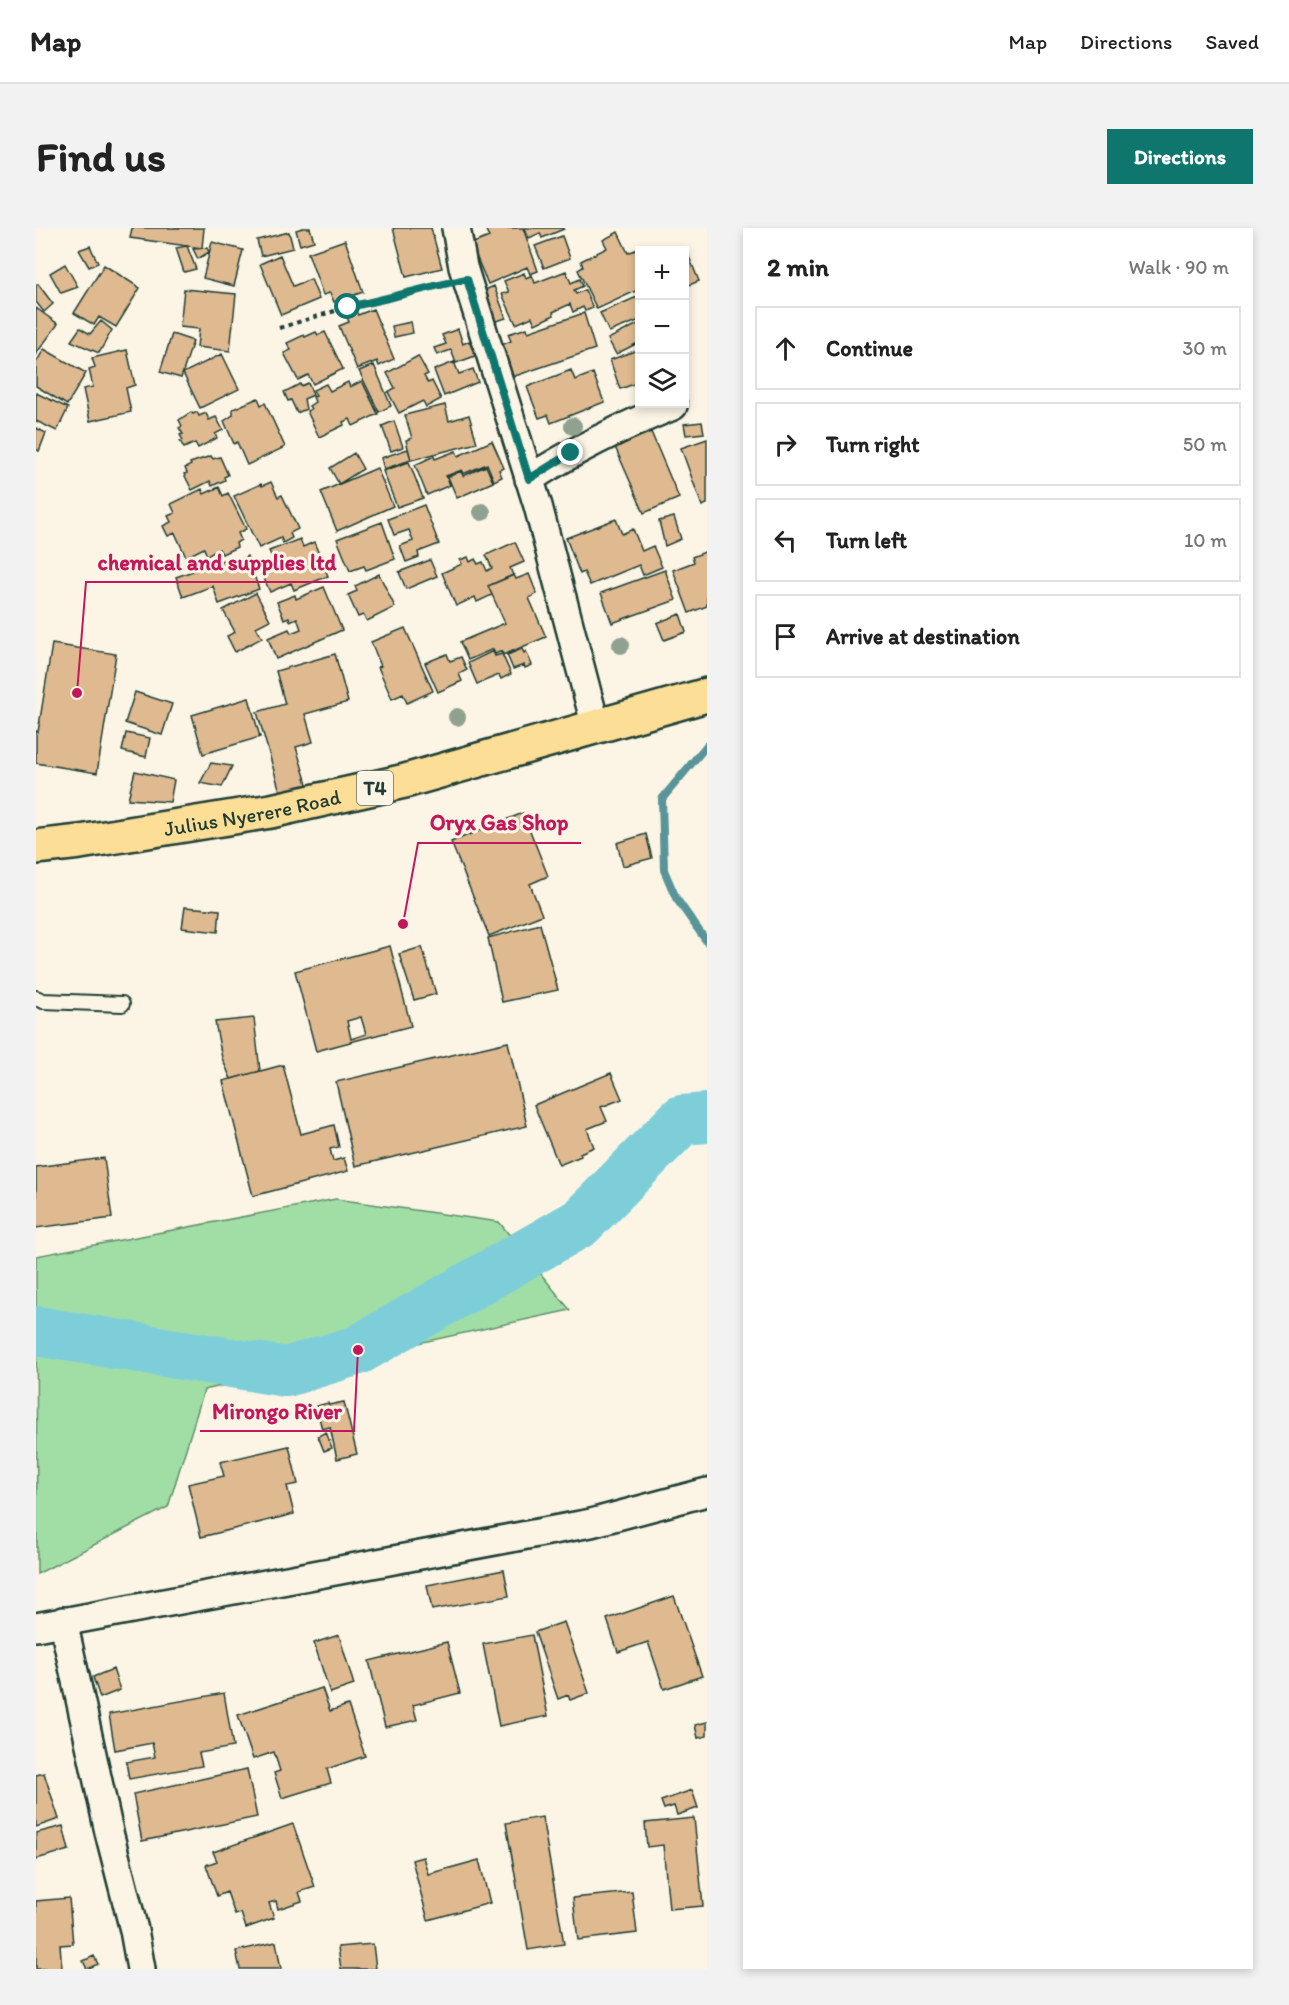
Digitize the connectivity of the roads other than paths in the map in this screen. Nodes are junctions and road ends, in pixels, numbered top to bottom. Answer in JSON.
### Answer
{"nodes":[{"id":1,"x":456,"y":228,"type":"edge"},
{"id":2,"x":669,"y":408,"type":"edge"},
{"id":3,"x":529,"y":479,"type":"junction"},
{"id":4,"x":707,"y":695,"type":"edge"},
{"id":5,"x":596,"y":727,"type":"junction"},
{"id":6,"x":36,"y":847,"type":"edge"},
{"id":7,"x":36,"y":998,"type":"edge"},
{"id":8,"x":122,"y":1004,"type":"dead end"},
{"id":9,"x":707,"y":1492,"type":"edge"},
{"id":10,"x":63,"y":1621,"type":"junction"},
{"id":11,"x":36,"y":1627,"type":"edge"},
{"id":12,"x":141,"y":1969,"type":"edge"}],
"edges":[{"from":1,"to":3,"type":"street"},
{"from":2,"to":3,"type":"street"},
{"from":3,"to":5,"type":"street"},
{"from":4,"to":5,"type":"highway","name":"Julius Nyerere Road","number":"T4"},
{"from":5,"to":6,"type":"highway","name":"Julius Nyerere Road","number":"T4"},
{"from":7,"to":8,"type":"lane"},
{"from":9,"to":10,"type":"street"},
{"from":10,"to":11,"type":"street"},
{"from":10,"to":12,"type":"street"}]}
